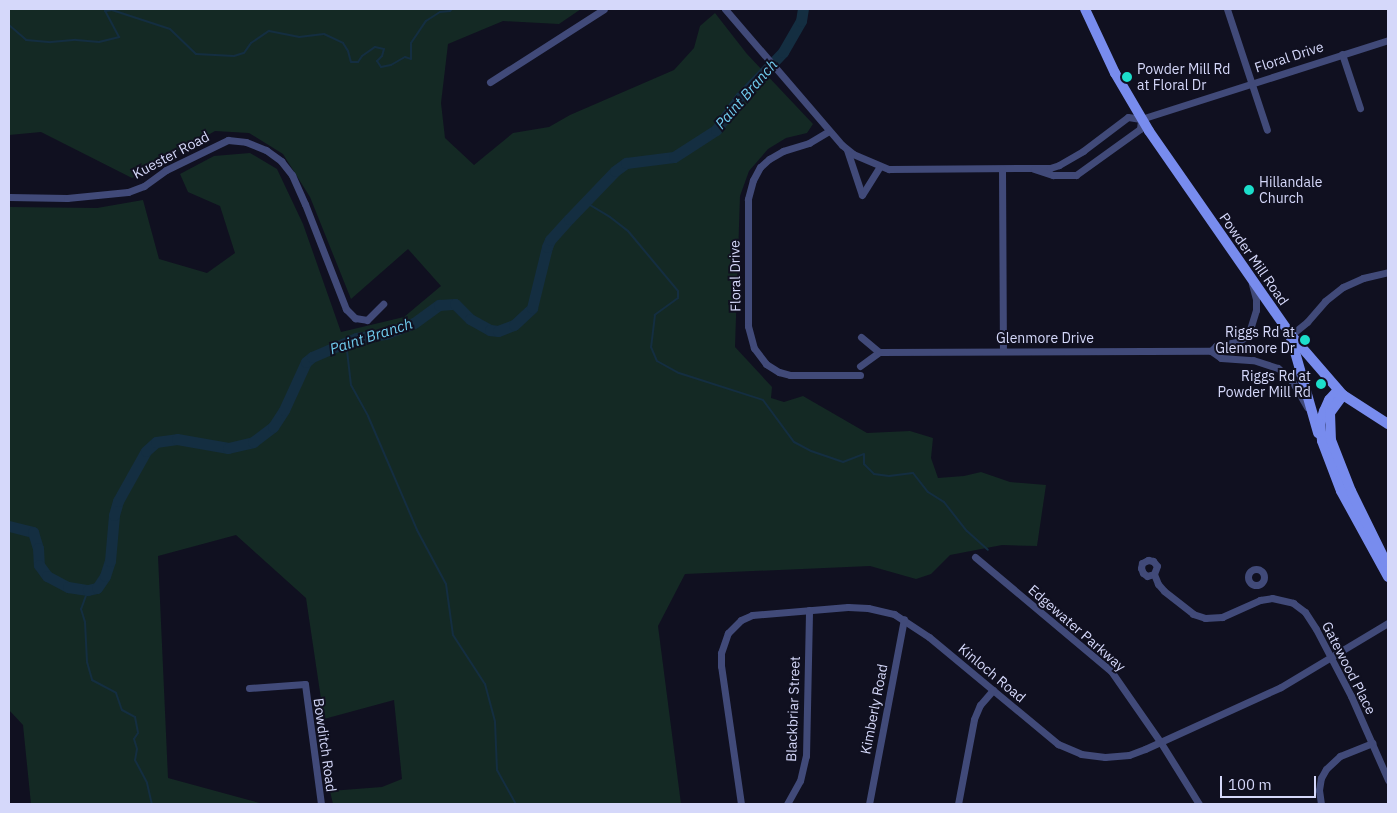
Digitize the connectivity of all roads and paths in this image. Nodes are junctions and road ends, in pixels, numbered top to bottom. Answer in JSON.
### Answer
{"nodes":[{"id":1,"x":604,"y":9,"type":"edge"},
{"id":2,"x":1085,"y":9,"type":"edge"},
{"id":3,"x":1227,"y":9,"type":"edge"},
{"id":4,"x":726,"y":10,"type":"edge"},
{"id":5,"x":1388,"y":40,"type":"edge"},
{"id":6,"x":1342,"y":54,"type":"junction"},
{"id":7,"x":490,"y":82,"type":"dead end"},
{"id":8,"x":1253,"y":82,"type":"junction"},
{"id":9,"x":1360,"y":108,"type":"dead end"},
{"id":10,"x":1141,"y":119,"type":"junction"},
{"id":11,"x":1267,"y":130,"type":"dead end"},
{"id":12,"x":829,"y":131,"type":"junction"},
{"id":13,"x":847,"y":149,"type":"junction"},
{"id":14,"x":880,"y":166,"type":"junction"},
{"id":15,"x":1002,"y":169,"type":"junction"},
{"id":16,"x":1034,"y":169,"type":"junction"},
{"id":17,"x":9,"y":197,"type":"edge"},
{"id":18,"x":1247,"y":272,"type":"junction"},
{"id":19,"x":1388,"y":274,"type":"edge"},
{"id":20,"x":383,"y":304,"type":"dead end"},
{"id":21,"x":1291,"y":335,"type":"junction"},
{"id":22,"x":860,"y":337,"type":"dead end"},
{"id":23,"x":1003,"y":350,"type":"junction"},
{"id":24,"x":1211,"y":351,"type":"junction"},
{"id":25,"x":879,"y":352,"type":"junction"},
{"id":26,"x":860,"y":366,"type":"dead end"},
{"id":27,"x":860,"y":375,"type":"dead end"},
{"id":28,"x":1341,"y":392,"type":"junction"},
{"id":29,"x":1315,"y":424,"type":"junction"},
{"id":30,"x":1388,"y":424,"type":"edge"},
{"id":31,"x":1329,"y":462,"type":"junction"},
{"id":32,"x":975,"y":557,"type":"dead end"},
{"id":33,"x":1388,"y":566,"type":"edge"},
{"id":34,"x":1154,"y":574,"type":"dead end"},
{"id":35,"x":1388,"y":577,"type":"edge"},
{"id":36,"x":1259,"y":585,"type":"dead end"},
{"id":37,"x":1260,"y":600,"type":"junction"},
{"id":38,"x":809,"y":610,"type":"junction"},
{"id":39,"x":904,"y":619,"type":"junction"},
{"id":40,"x":1388,"y":623,"type":"edge"},
{"id":41,"x":1332,"y":658,"type":"junction"},
{"id":42,"x":249,"y":688,"type":"dead end"},
{"id":43,"x":993,"y":690,"type":"junction"},
{"id":44,"x":1161,"y":742,"type":"junction"},
{"id":45,"x":1372,"y":742,"type":"junction"},
{"id":46,"x":1388,"y":780,"type":"edge"},
{"id":47,"x":321,"y":804,"type":"edge"},
{"id":48,"x":740,"y":804,"type":"edge"},
{"id":49,"x":787,"y":804,"type":"edge"},
{"id":50,"x":868,"y":804,"type":"edge"},
{"id":51,"x":958,"y":804,"type":"edge"},
{"id":52,"x":1199,"y":804,"type":"edge"},
{"id":53,"x":1321,"y":804,"type":"edge"}],
"edges":[{"from":1,"to":7,"type":"street"},
{"from":2,"to":10,"type":"main road","name":"Powder Mill Road"},
{"from":3,"to":8,"type":"street"},
{"from":4,"to":12,"type":"street","name":"Floral Drive"},
{"from":5,"to":6,"type":"street","name":"Floral Drive"},
{"from":6,"to":8,"type":"street","name":"Floral Drive"},
{"from":6,"to":9,"type":"street"},
{"from":8,"to":10,"type":"street","name":"Floral Drive"},
{"from":8,"to":11,"type":"street"},
{"from":10,"to":16,"type":"street","name":"Floral Drive"},
{"from":10,"to":16,"type":"street","name":"Floral Drive"},
{"from":10,"to":18,"type":"main road","name":"Powder Mill Road"},
{"from":12,"to":13,"type":"street","name":"Floral Drive"},
{"from":12,"to":27,"type":"street","name":"Floral Drive"},
{"from":13,"to":14,"type":"street","name":"Floral Drive"},
{"from":13,"to":14,"type":"street"},
{"from":14,"to":15,"type":"street","name":"Floral Drive"},
{"from":15,"to":16,"type":"street","name":"Floral Drive"},
{"from":15,"to":23,"type":"street"},
{"from":17,"to":20,"type":"street","name":"Kuester Road"},
{"from":18,"to":21,"type":"main road","name":"Powder Mill Road"},
{"from":18,"to":24,"type":"street"},
{"from":19,"to":21,"type":"street"},
{"from":21,"to":28,"type":"main road","name":"Powder Mill Road"},
{"from":21,"to":29,"type":"main road"},
{"from":22,"to":25,"type":"street"},
{"from":23,"to":24,"type":"street","name":"Glenmore Drive"},
{"from":23,"to":25,"type":"street","name":"Glenmore Drive"},
{"from":24,"to":29,"type":"street"},
{"from":25,"to":26,"type":"street"},
{"from":28,"to":30,"type":"main road","name":"Powder Mill Road"},
{"from":28,"to":31,"type":"main road"},
{"from":28,"to":33,"type":"main road"},
{"from":29,"to":31,"type":"main road"},
{"from":31,"to":35,"type":"main road"},
{"from":32,"to":44,"type":"street","name":"Edgewater Parkway"},
{"from":34,"to":37,"type":"street","name":"Gatewood Place"},
{"from":36,"to":37,"type":"street"},
{"from":37,"to":41,"type":"street","name":"Gatewood Place"},
{"from":38,"to":39,"type":"street","name":"Kinloch Road"},
{"from":38,"to":48,"type":"street","name":"Kinloch Road"},
{"from":38,"to":49,"type":"street","name":"Blackbriar Street"},
{"from":39,"to":43,"type":"street","name":"Kinloch Road"},
{"from":39,"to":50,"type":"street","name":"Kimberly Road"},
{"from":40,"to":41,"type":"street","name":"Kinloch Road"},
{"from":41,"to":44,"type":"street","name":"Kinloch Road"},
{"from":41,"to":45,"type":"street","name":"Gatewood Place"},
{"from":42,"to":47,"type":"street","name":"Bowditch Road"},
{"from":43,"to":44,"type":"street","name":"Kinloch Road"},
{"from":43,"to":51,"type":"street"},
{"from":44,"to":52,"type":"street","name":"Edgewater Parkway"},
{"from":45,"to":46,"type":"street","name":"Gatewood Place"},
{"from":45,"to":53,"type":"street"}]}
